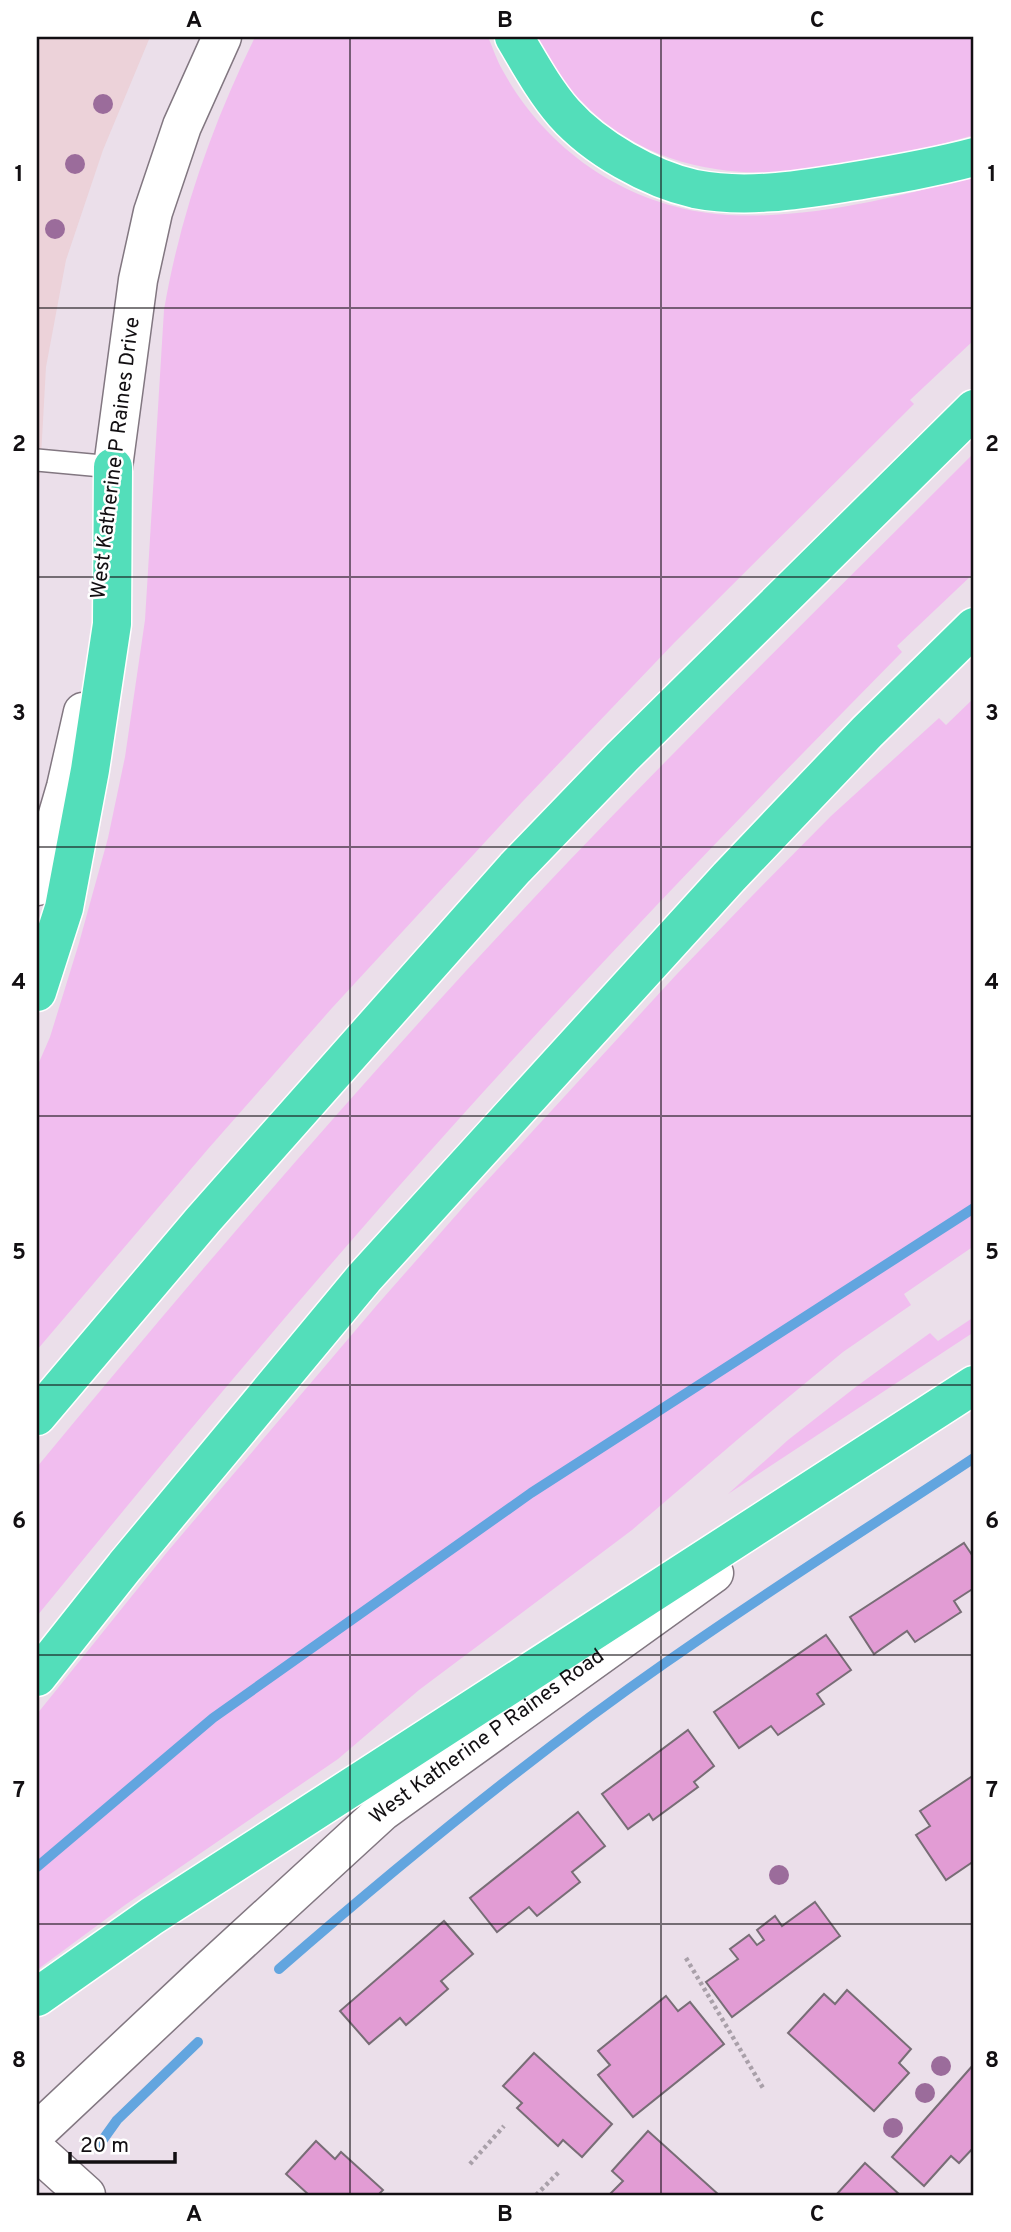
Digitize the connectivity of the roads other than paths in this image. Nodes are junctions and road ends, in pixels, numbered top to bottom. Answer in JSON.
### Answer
{"nodes":[{"id":1,"x":222,"y":37,"type":"edge"},
{"id":2,"x":514,"y":37,"type":"edge"},
{"id":3,"x":974,"y":157,"type":"edge"},
{"id":4,"x":974,"y":410,"type":"edge"},
{"id":5,"x":37,"y":460,"type":"edge"},
{"id":6,"x":113,"y":467,"type":"junction"},
{"id":7,"x":974,"y":627,"type":"edge"},
{"id":8,"x":974,"y":663,"type":"edge"},
{"id":9,"x":729,"y":877,"type":"junction"},
{"id":10,"x":37,"y":887,"type":"edge"},
{"id":11,"x":37,"y":992,"type":"edge"},
{"id":12,"x":974,"y":1386,"type":"edge"},
{"id":13,"x":37,"y":1416,"type":"edge"},
{"id":14,"x":37,"y":1677,"type":"edge"},
{"id":15,"x":37,"y":1997,"type":"edge"},
{"id":16,"x":37,"y":2132,"type":"edge"},
{"id":17,"x":37,"y":2151,"type":"edge"},
{"id":18,"x":86,"y":2195,"type":"edge"}],
"edges":[{"from":1,"to":6,"type":"street","name":"West Katherine P Raines Drive"},
{"from":2,"to":3,"type":"highway"},
{"from":4,"to":13,"type":"highway"},
{"from":5,"to":6,"type":"lane"},
{"from":6,"to":10,"type":"street","name":"West Katherine P Raines Drive"},
{"from":6,"to":11,"type":"highway"},
{"from":7,"to":9,"type":"highway"},
{"from":8,"to":9,"type":"highway"},
{"from":9,"to":14,"type":"highway"},
{"from":12,"to":15,"type":"highway"},
{"from":12,"to":16,"type":"street","name":"West Katherine P Raines Road"},
{"from":17,"to":18,"type":"street"}]}
